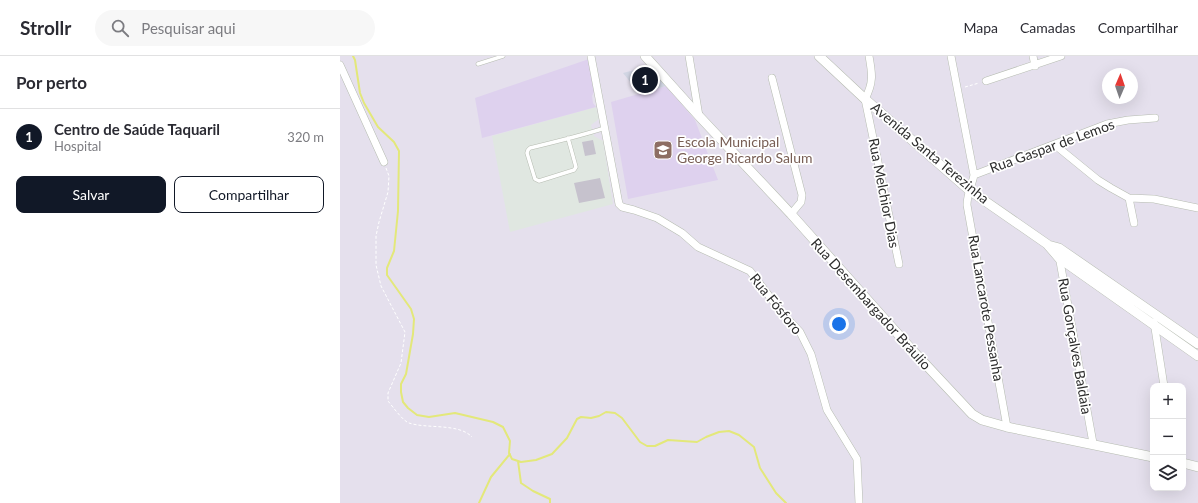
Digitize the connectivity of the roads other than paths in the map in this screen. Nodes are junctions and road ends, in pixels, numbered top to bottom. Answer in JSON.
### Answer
{"nodes":[{"id":1,"x":503,"y":56,"type":"edge"},
{"id":2,"x":590,"y":56,"type":"edge"},
{"id":3,"x":645,"y":56,"type":"edge"},
{"id":4,"x":689,"y":56,"type":"edge"},
{"id":5,"x":819,"y":56,"type":"edge"},
{"id":6,"x":869,"y":56,"type":"edge"},
{"id":7,"x":951,"y":56,"type":"edge"},
{"id":8,"x":1033,"y":56,"type":"edge"},
{"id":9,"x":1061,"y":56,"type":"edge"},
{"id":10,"x":478,"y":64,"type":"dead end"},
{"id":11,"x":340,"y":65,"type":"edge"},
{"id":12,"x":1035,"y":66,"type":"junction"},
{"id":13,"x":772,"y":78,"type":"dead end"},
{"id":14,"x":986,"y":81,"type":"road end"},
{"id":15,"x":865,"y":99,"type":"junction"},
{"id":16,"x":699,"y":116,"type":"junction"},
{"id":17,"x":1155,"y":118,"type":"dead end"},
{"id":18,"x":605,"y":128,"type":"junction"},
{"id":19,"x":568,"y":138,"type":"junction"},
{"id":20,"x":1055,"y":145,"type":"junction"},
{"id":21,"x":384,"y":162,"type":"road end"},
{"id":22,"x":974,"y":174,"type":"junction"},
{"id":23,"x":969,"y":190,"type":"junction"},
{"id":24,"x":1129,"y":198,"type":"junction"},
{"id":25,"x":1198,"y":208,"type":"edge"},
{"id":26,"x":791,"y":214,"type":"junction"},
{"id":27,"x":1134,"y":223,"type":"dead end"},
{"id":28,"x":1047,"y":244,"type":"junction"},
{"id":29,"x":1059,"y":248,"type":"junction"},
{"id":30,"x":1059,"y":258,"type":"junction"},
{"id":31,"x":898,"y":264,"type":"dead end"},
{"id":32,"x":1156,"y":314,"type":"junction"},
{"id":33,"x":1154,"y":324,"type":"junction"},
{"id":34,"x":1198,"y":344,"type":"edge"},
{"id":35,"x":1198,"y":356,"type":"edge"},
{"id":36,"x":1164,"y":383,"type":"edge"},
{"id":37,"x":1007,"y":426,"type":"junction"},
{"id":38,"x":1093,"y":443,"type":"junction"},
{"id":39,"x":1150,"y":456,"type":"edge"},
{"id":40,"x":1186,"y":464,"type":"edge"},
{"id":41,"x":1198,"y":466,"type":"edge"},
{"id":42,"x":859,"y":503,"type":"edge"}],
"edges":[{"from":1,"to":10,"type":"lane"},
{"from":2,"to":18,"type":"street","name":"Rua Fósforo"},
{"from":3,"to":16,"type":"street","name":"Rua Desembargador Bráulio"},
{"from":4,"to":16,"type":"street"},
{"from":5,"to":15,"type":"street","name":"Avenida Santa Terezinha"},
{"from":6,"to":15,"type":"street"},
{"from":7,"to":22,"type":"street"},
{"from":8,"to":12,"type":"street"},
{"from":9,"to":12,"type":"street"},
{"from":11,"to":21,"type":"street"},
{"from":12,"to":14,"type":"street"},
{"from":13,"to":26,"type":"street"},
{"from":15,"to":23,"type":"street","name":"Avenida Santa Terezinha"},
{"from":15,"to":31,"type":"street","name":"Rua Melchior Dias"},
{"from":16,"to":26,"type":"street","name":"Rua Desembargador Bráulio"},
{"from":17,"to":20,"type":"street","name":"Rua Gaspar de Lemos"},
{"from":18,"to":19,"type":"lane"},
{"from":18,"to":42,"type":"street","name":"Rua Fósforo"},
{"from":19,"to":19,"type":"lane"},
{"from":20,"to":22,"type":"street","name":"Rua Gaspar de Lemos"},
{"from":20,"to":24,"type":"street"},
{"from":22,"to":23,"type":"street","name":"Rua Lancarote Pessanha"},
{"from":23,"to":28,"type":"street","name":"Avenida Santa Terezinha"},
{"from":23,"to":37,"type":"street","name":"Rua Lancarote Pessanha"},
{"from":24,"to":25,"type":"street"},
{"from":24,"to":27,"type":"street"},
{"from":26,"to":37,"type":"street","name":"Rua Desembargador Bráulio"},
{"from":28,"to":29,"type":"street","name":"Avenida Santa Terezinha"},
{"from":28,"to":30,"type":"street","name":"Avenida Santa Terezinha"},
{"from":29,"to":30,"type":"street","name":"Rua Gonçalves Baldaia"},
{"from":29,"to":32,"type":"street","name":"Avenida Santa Terezinha"},
{"from":30,"to":33,"type":"street","name":"Avenida Santa Terezinha"},
{"from":30,"to":38,"type":"street","name":"Rua Gonçalves Baldaia"},
{"from":32,"to":33,"type":"street"},
{"from":32,"to":34,"type":"street","name":"Avenida Santa Terezinha"},
{"from":33,"to":35,"type":"street","name":"Avenida Santa Terezinha"},
{"from":33,"to":36,"type":"street"},
{"from":37,"to":38,"type":"street","name":"Rua Desembargador Bráulio"},
{"from":38,"to":39,"type":"street","name":"Rua Desembargador Bráulio"},
{"from":40,"to":41,"type":"street"}]}
